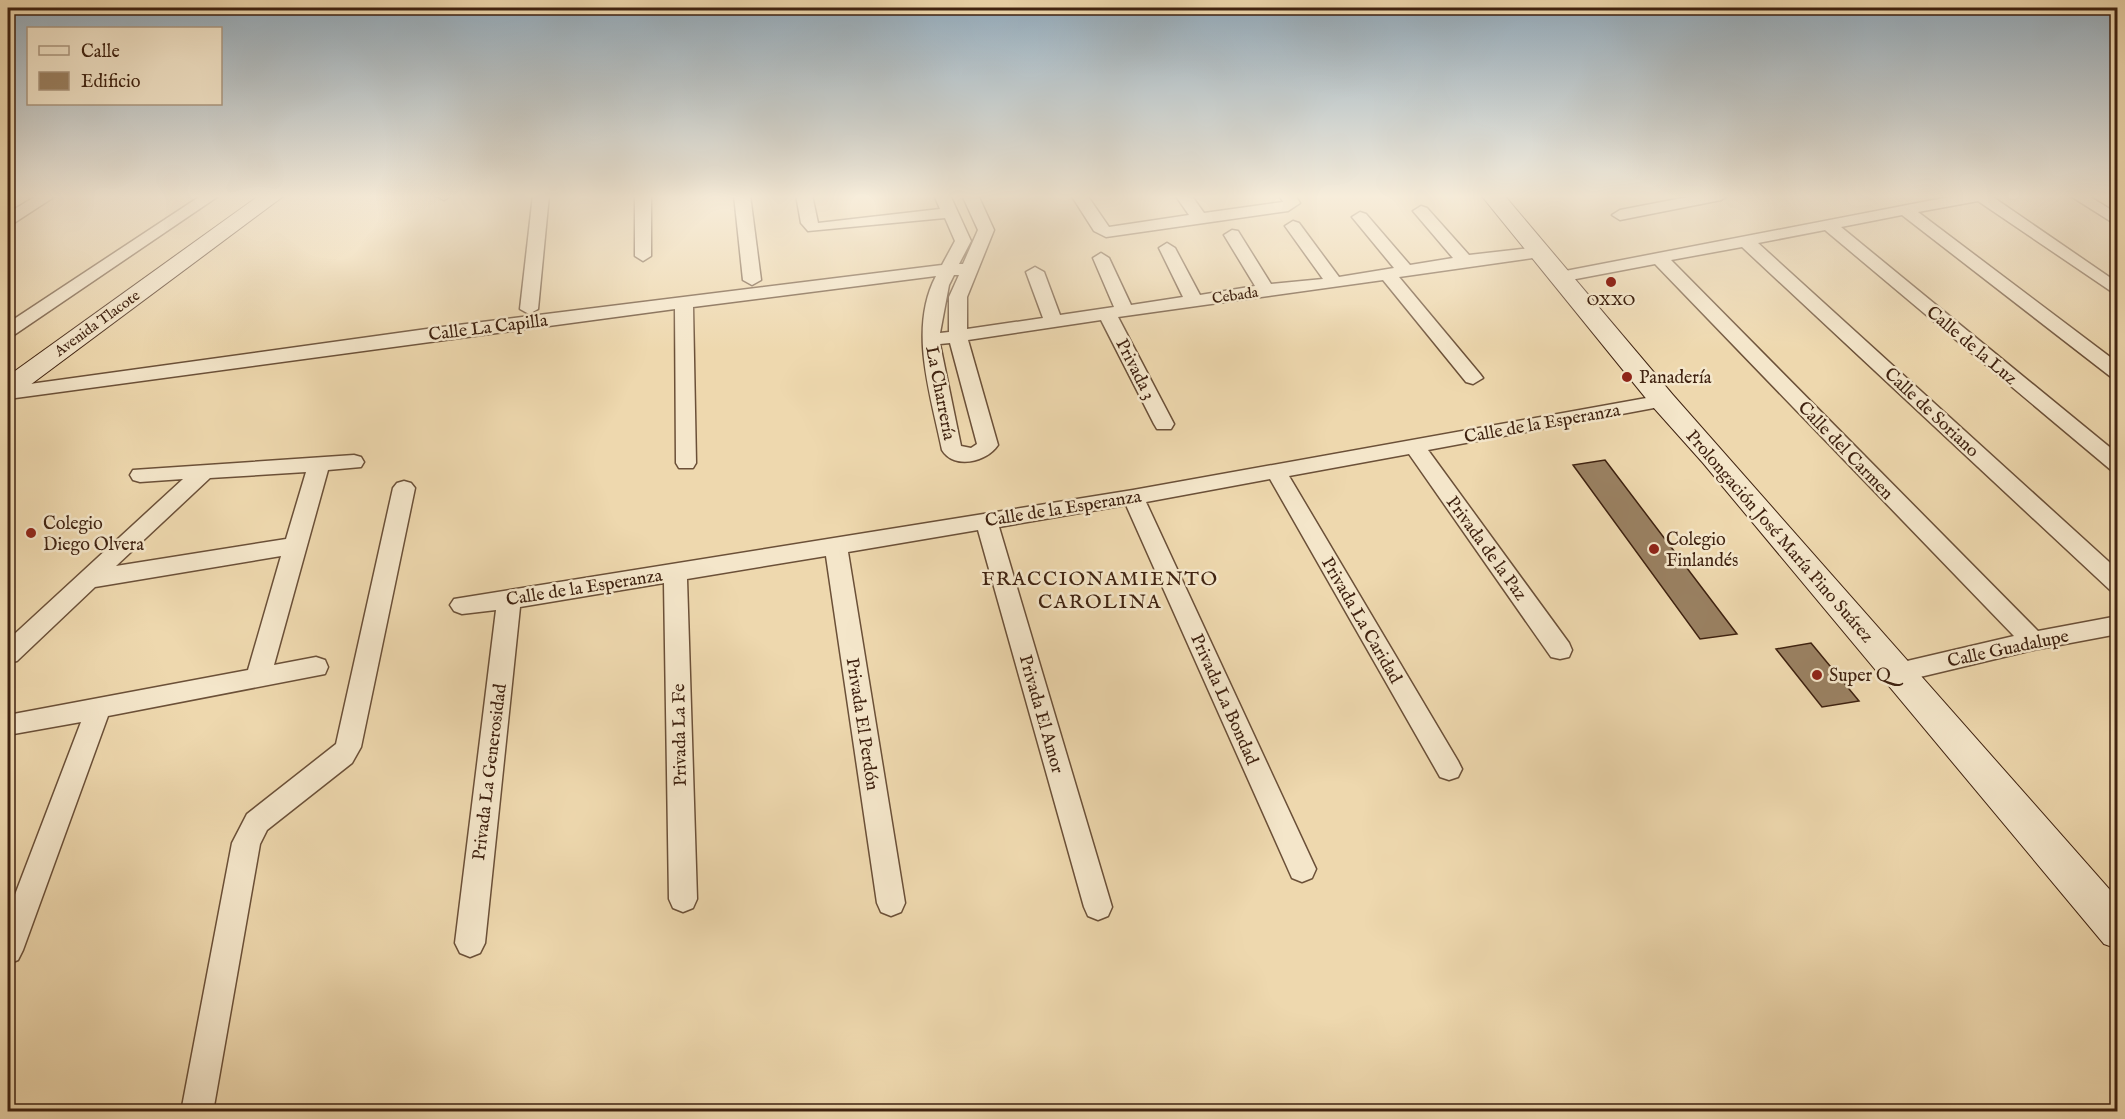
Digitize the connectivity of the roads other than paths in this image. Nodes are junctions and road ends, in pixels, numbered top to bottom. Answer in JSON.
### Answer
{"nodes":[{"id":1,"x":134,"y":247,"type":"edge"},
{"id":2,"x":175,"y":247,"type":"edge"},
{"id":3,"x":202,"y":247,"type":"edge"},
{"id":4,"x":536,"y":247,"type":"edge"},
{"id":5,"x":643,"y":247,"type":"edge"},
{"id":6,"x":748,"y":247,"type":"edge"},
{"id":7,"x":959,"y":247,"type":"edge"},
{"id":8,"x":978,"y":247,"type":"edge"},
{"id":9,"x":1240,"y":247,"type":"edge"},
{"id":10,"x":1309,"y":247,"type":"edge"},
{"id":11,"x":1379,"y":247,"type":"edge"},
{"id":12,"x":1453,"y":247,"type":"edge"},
{"id":13,"x":1536,"y":247,"type":"edge"},
{"id":14,"x":1716,"y":247,"type":"edge"},
{"id":15,"x":1753,"y":247,"type":"edge"},
{"id":16,"x":1855,"y":247,"type":"edge"},
{"id":17,"x":1954,"y":247,"type":"edge"},
{"id":18,"x":2056,"y":247,"type":"edge"},
{"id":19,"x":1167,"y":248,"type":"dead end"},
{"id":20,"x":1540,"y":252,"type":"junction"},
{"id":21,"x":643,"y":256,"type":"dead end"},
{"id":22,"x":1101,"y":258,"type":"dead end"},
{"id":23,"x":1660,"y":259,"type":"junction"},
{"id":24,"x":1465,"y":261,"type":"junction"},
{"id":25,"x":969,"y":269,"type":"junction"},
{"id":26,"x":946,"y":270,"type":"junction"},
{"id":27,"x":1035,"y":272,"type":"dead end"},
{"id":28,"x":1396,"y":272,"type":"junction"},
{"id":29,"x":1560,"y":277,"type":"junction"},
{"id":30,"x":752,"y":280,"type":"dead end"},
{"id":31,"x":1335,"y":282,"type":"junction"},
{"id":32,"x":1266,"y":290,"type":"junction"},
{"id":33,"x":2118,"y":291,"type":"edge"},
{"id":34,"x":1194,"y":301,"type":"junction"},
{"id":35,"x":684,"y":304,"type":"junction"},
{"id":36,"x":529,"y":309,"type":"dead end"},
{"id":37,"x":1116,"y":312,"type":"junction"},
{"id":38,"x":1054,"y":322,"type":"junction"},
{"id":39,"x":8,"y":331,"type":"edge"},
{"id":40,"x":958,"y":337,"type":"junction"},
{"id":41,"x":930,"y":340,"type":"junction"},
{"id":42,"x":8,"y":363,"type":"edge"},
{"id":43,"x":2118,"y":373,"type":"edge"},
{"id":44,"x":1473,"y":378,"type":"dead end"},
{"id":45,"x":8,"y":388,"type":"edge"},
{"id":46,"x":8,"y":393,"type":"edge"},
{"id":47,"x":1663,"y":401,"type":"junction"},
{"id":48,"x":1164,"y":424,"type":"dead end"},
{"id":49,"x":1414,"y":446,"type":"junction"},
{"id":50,"x":354,"y":462,"type":"dead end"},
{"id":51,"x":686,"y":463,"type":"dead end"},
{"id":52,"x":319,"y":464,"type":"junction"},
{"id":53,"x":2118,"y":465,"type":"edge"},
{"id":54,"x":206,"y":470,"type":"junction"},
{"id":55,"x":1276,"y":471,"type":"junction"},
{"id":56,"x":140,"y":475,"type":"dead end"},
{"id":57,"x":404,"y":488,"type":"dead end"},
{"id":58,"x":1133,"y":497,"type":"junction"},
{"id":59,"x":986,"y":521,"type":"junction"},
{"id":60,"x":295,"y":546,"type":"junction"},
{"id":61,"x":836,"y":546,"type":"junction"},
{"id":62,"x":675,"y":572,"type":"junction"},
{"id":63,"x":90,"y":579,"type":"junction"},
{"id":64,"x":2118,"y":584,"type":"edge"},
{"id":65,"x":509,"y":600,"type":"junction"},
{"id":66,"x":462,"y":605,"type":"dead end"},
{"id":67,"x":2118,"y":625,"type":"edge"},
{"id":68,"x":2032,"y":641,"type":"junction"},
{"id":69,"x":1560,"y":650,"type":"dead end"},
{"id":70,"x":8,"y":654,"type":"edge"},
{"id":71,"x":316,"y":667,"type":"dead end"},
{"id":72,"x":1899,"y":672,"type":"junction"},
{"id":73,"x":258,"y":677,"type":"junction"},
{"id":74,"x":99,"y":707,"type":"junction"},
{"id":75,"x":8,"y":725,"type":"edge"},
{"id":76,"x":1449,"y":769,"type":"dead end"},
{"id":77,"x":1302,"y":869,"type":"dead end"},
{"id":78,"x":683,"y":899,"type":"dead end"},
{"id":79,"x":891,"y":903,"type":"dead end"},
{"id":80,"x":1098,"y":907,"type":"dead end"},
{"id":81,"x":2118,"y":930,"type":"edge"},
{"id":82,"x":470,"y":943,"type":"dead end"},
{"id":83,"x":8,"y":950,"type":"edge"},
{"id":84,"x":197,"y":1112,"type":"edge"}],
"edges":[{"from":1,"to":39,"type":"street"},
{"from":2,"to":42,"type":"main road","name":"Avenida Tlacote"},
{"from":3,"to":45,"type":"main road","name":"Avenida Tlacote"},
{"from":4,"to":36,"type":"street"},
{"from":5,"to":21,"type":"street"},
{"from":6,"to":30,"type":"street"},
{"from":7,"to":26,"type":"street","name":"La Charrería"},
{"from":8,"to":25,"type":"street"},
{"from":9,"to":32,"type":"street"},
{"from":10,"to":31,"type":"street"},
{"from":11,"to":28,"type":"street"},
{"from":12,"to":24,"type":"street"},
{"from":13,"to":20,"type":"main road","name":"Prolongación José María Pino Suárez"},
{"from":14,"to":23,"type":"street"},
{"from":15,"to":64,"type":"street","name":"Calle de Soriano"},
{"from":16,"to":53,"type":"street","name":"Calle de la Luz"},
{"from":17,"to":43,"type":"street"},
{"from":18,"to":33,"type":"street"},
{"from":19,"to":34,"type":"street"},
{"from":20,"to":24,"type":"street","name":"Cebada"},
{"from":20,"to":29,"type":"main road","name":"Prolongación José María Pino Suárez"},
{"from":22,"to":37,"type":"street","name":"Privada 3"},
{"from":23,"to":29,"type":"street"},
{"from":23,"to":68,"type":"street","name":"Calle del Carmen"},
{"from":24,"to":28,"type":"street","name":"Cebada"},
{"from":25,"to":26,"type":"street","name":"Calle La Capilla"},
{"from":25,"to":40,"type":"street"},
{"from":26,"to":35,"type":"street","name":"Calle La Capilla"},
{"from":26,"to":41,"type":"street","name":"La Charrería"},
{"from":27,"to":38,"type":"street"},
{"from":28,"to":31,"type":"street","name":"Cebada"},
{"from":28,"to":44,"type":"street"},
{"from":29,"to":47,"type":"main road","name":"Prolongación José María Pino Suárez"},
{"from":31,"to":32,"type":"street","name":"Cebada"},
{"from":32,"to":34,"type":"street","name":"Cebada"},
{"from":34,"to":37,"type":"street","name":"Cebada"},
{"from":35,"to":46,"type":"street","name":"Calle La Capilla"},
{"from":35,"to":51,"type":"street"},
{"from":37,"to":38,"type":"street","name":"Cebada"},
{"from":37,"to":48,"type":"street","name":"Privada 3"},
{"from":38,"to":40,"type":"street","name":"Cebada"},
{"from":40,"to":41,"type":"street","name":"Cebada"},
{"from":40,"to":41,"type":"street","name":"La Charrería"},
{"from":47,"to":49,"type":"street","name":"Calle de la Esperanza"},
{"from":47,"to":72,"type":"main road","name":"Prolongación José María Pino Suárez"},
{"from":49,"to":55,"type":"street","name":"Calle de la Esperanza"},
{"from":49,"to":69,"type":"street","name":"Privada de la Paz"},
{"from":50,"to":52,"type":"street"},
{"from":52,"to":54,"type":"street"},
{"from":52,"to":60,"type":"street"},
{"from":54,"to":56,"type":"street"},
{"from":54,"to":63,"type":"street"},
{"from":55,"to":58,"type":"street","name":"Calle de la Esperanza"},
{"from":55,"to":76,"type":"street","name":"Privada La Caridad"},
{"from":57,"to":84,"type":"street"},
{"from":58,"to":59,"type":"street","name":"Calle de la Esperanza"},
{"from":58,"to":77,"type":"street","name":"Privada La Bondad"},
{"from":59,"to":61,"type":"street","name":"Calle de la Esperanza"},
{"from":59,"to":80,"type":"street","name":"Privada El Amor"},
{"from":60,"to":63,"type":"street"},
{"from":60,"to":73,"type":"street"},
{"from":61,"to":62,"type":"street","name":"Calle de la Esperanza"},
{"from":61,"to":79,"type":"street","name":"Privada El Perdón"},
{"from":62,"to":65,"type":"street","name":"Calle de la Esperanza"},
{"from":62,"to":78,"type":"street","name":"Privada La Fe"},
{"from":63,"to":70,"type":"street"},
{"from":65,"to":66,"type":"street","name":"Calle de la Esperanza"},
{"from":65,"to":82,"type":"street","name":"Privada La Generosidad"},
{"from":67,"to":68,"type":"street","name":"Calle Guadalupe"},
{"from":68,"to":72,"type":"street","name":"Calle Guadalupe"},
{"from":71,"to":73,"type":"street"},
{"from":72,"to":81,"type":"main road","name":"Prolongación José María Pino Suárez"},
{"from":73,"to":74,"type":"street"},
{"from":74,"to":75,"type":"street"},
{"from":74,"to":83,"type":"street"}]}
